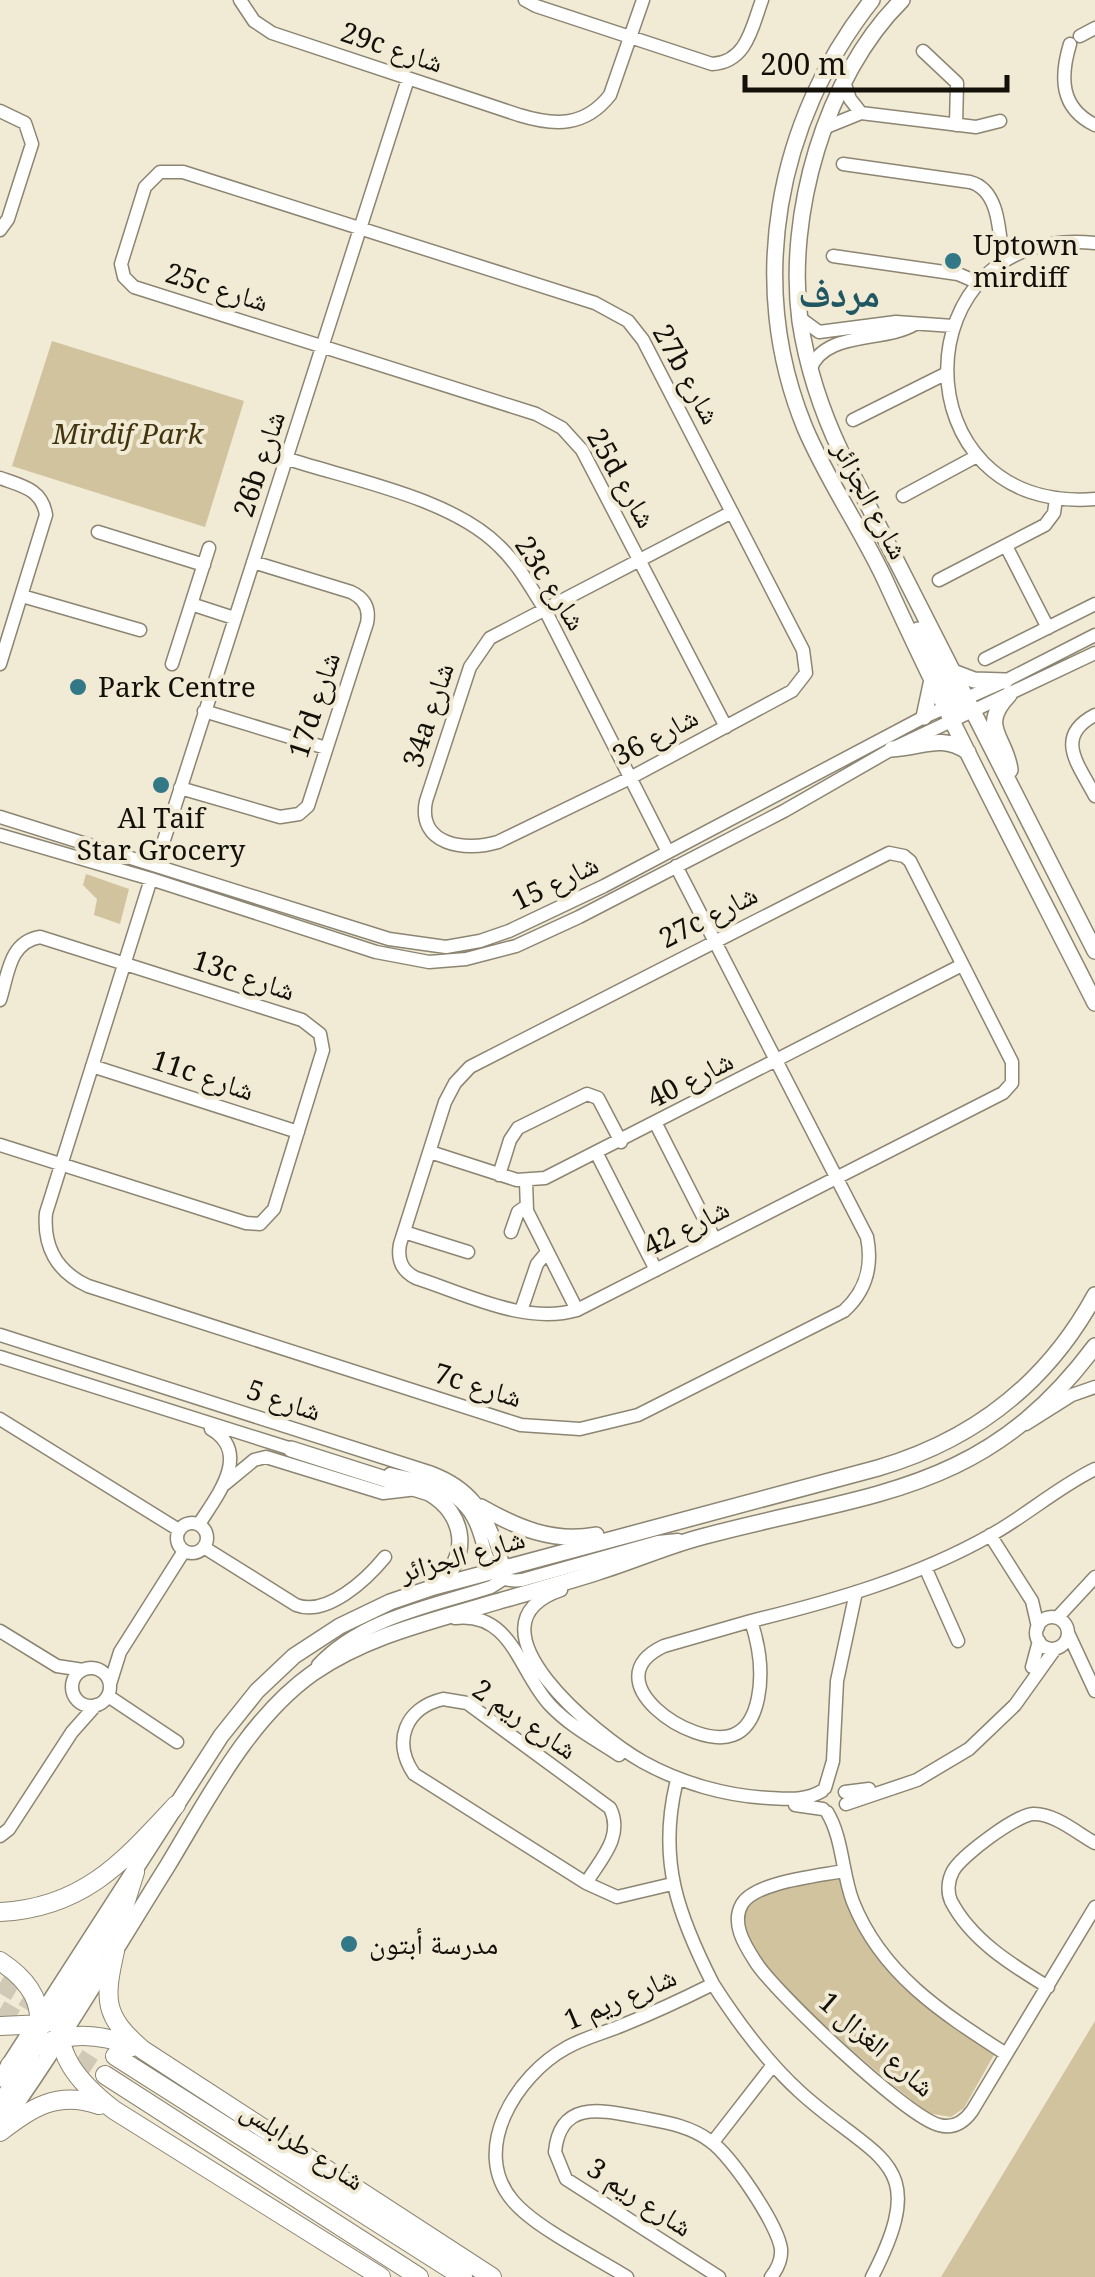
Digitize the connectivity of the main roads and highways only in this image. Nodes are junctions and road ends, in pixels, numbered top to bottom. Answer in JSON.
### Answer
{"nodes":[{"id":1,"x":872,"y":0,"type":"edge"},
{"id":2,"x":891,"y":0,"type":"edge"},
{"id":3,"x":902,"y":0,"type":"edge"},
{"id":4,"x":884,"y":20,"type":"junction"},
{"id":5,"x":875,"y":559,"type":"junction"},
{"id":6,"x":953,"y":672,"type":"junction"},
{"id":7,"x":930,"y":680,"type":"junction"},
{"id":8,"x":959,"y":709,"type":"junction"},
{"id":9,"x":924,"y":716,"type":"road end"},
{"id":10,"x":892,"y":749,"type":"road end"},
{"id":11,"x":968,"y":752,"type":"junction"},
{"id":12,"x":1010,"y":784,"type":"junction"},
{"id":13,"x":1095,"y":951,"type":"edge"},
{"id":14,"x":1095,"y":1003,"type":"edge"},
{"id":15,"x":1095,"y":1295,"type":"edge"},
{"id":16,"x":1095,"y":1346,"type":"edge"},
{"id":17,"x":292,"y":1449,"type":"road end"},
{"id":18,"x":481,"y":1506,"type":"road end"},
{"id":19,"x":654,"y":1527,"type":"junction"},
{"id":20,"x":434,"y":1586,"type":"junction"},
{"id":21,"x":176,"y":1805,"type":"junction"},
{"id":22,"x":134,"y":1872,"type":"joint"},
{"id":23,"x":0,"y":1912,"type":"edge"},
{"id":24,"x":115,"y":1951,"type":"junction"},
{"id":25,"x":0,"y":1961,"type":"edge"},
{"id":26,"x":78,"y":2007,"type":"joint"},
{"id":27,"x":47,"y":2025,"type":"junction"},
{"id":28,"x":0,"y":2026,"type":"edge"},
{"id":29,"x":36,"y":2046,"type":"junction"},
{"id":30,"x":142,"y":2050,"type":"junction"},
{"id":31,"x":114,"y":2056,"type":"tunnel mouth"},
{"id":32,"x":5,"y":2072,"type":"edge"},
{"id":33,"x":105,"y":2074,"type":"tunnel mouth"},
{"id":34,"x":0,"y":2105,"type":"edge"},
{"id":35,"x":114,"y":2110,"type":"junction"},
{"id":36,"x":0,"y":2129,"type":"edge"},
{"id":37,"x":381,"y":2277,"type":"edge"},
{"id":38,"x":419,"y":2277,"type":"edge"},
{"id":39,"x":462,"y":2277,"type":"edge"},
{"id":40,"x":492,"y":2277,"type":"edge"}],
"edges":[{"from":1,"to":5,"type":"main road","name":"شارع الجزائر"},
{"from":2,"to":4,"type":"main road"},
{"from":3,"to":4,"type":"main road","name":"شارع الجزائر"},
{"from":4,"to":6,"type":"main road","name":"شارع الجزائر"},
{"from":5,"to":7,"type":"main road","name":"شارع الجزائر"},
{"from":5,"to":8,"type":"main road"},
{"from":6,"to":8,"type":"main road","name":"شارع الجزائر"},
{"from":6,"to":12,"type":"main road"},
{"from":7,"to":8,"type":"main road","name":"شارع الجزائر"},
{"from":7,"to":9,"type":"main road"},
{"from":8,"to":11,"type":"main road","name":"شارع الجزائر"},
{"from":8,"to":12,"type":"main road","name":"شارع الجزائر"},
{"from":10,"to":11,"type":"main road"},
{"from":11,"to":14,"type":"main road","name":"شارع الجزائر"},
{"from":12,"to":13,"type":"main road","name":"شارع الجزائر"},
{"from":15,"to":19,"type":"main road","name":"شارع الجزائر"},
{"from":16,"to":24,"type":"main road","name":"شارع الجزائر"},
{"from":17,"to":20,"type":"main road"},
{"from":18,"to":19,"type":"main road"},
{"from":19,"to":20,"type":"main road","name":"شارع الجزائر"},
{"from":20,"to":21,"type":"main road","name":"شارع الجزائر"},
{"from":21,"to":22,"type":"main road","name":"شارع الجزائر"},
{"from":21,"to":23,"type":"highway"},
{"from":22,"to":27,"type":"highway"},
{"from":24,"to":26,"type":"main road","name":"شارع الجزائر"},
{"from":24,"to":30,"type":"highway"},
{"from":25,"to":27,"type":"highway"},
{"from":26,"to":27,"type":"highway"},
{"from":27,"to":28,"type":"highway"},
{"from":27,"to":29,"type":"highway"},
{"from":27,"to":30,"type":"highway"},
{"from":27,"to":32,"type":"main road"},
{"from":27,"to":35,"type":"highway"},
{"from":27,"to":36,"type":"main road"},
{"from":29,"to":32,"type":"highway"},
{"from":29,"to":34,"type":"highway"},
{"from":30,"to":40,"type":"highway"},
{"from":31,"to":39,"type":"highway","name":"شارع طرابلس"},
{"from":33,"to":38,"type":"highway","name":"شارع طرابلس"},
{"from":35,"to":36,"type":"highway"},
{"from":35,"to":37,"type":"highway"}]}
